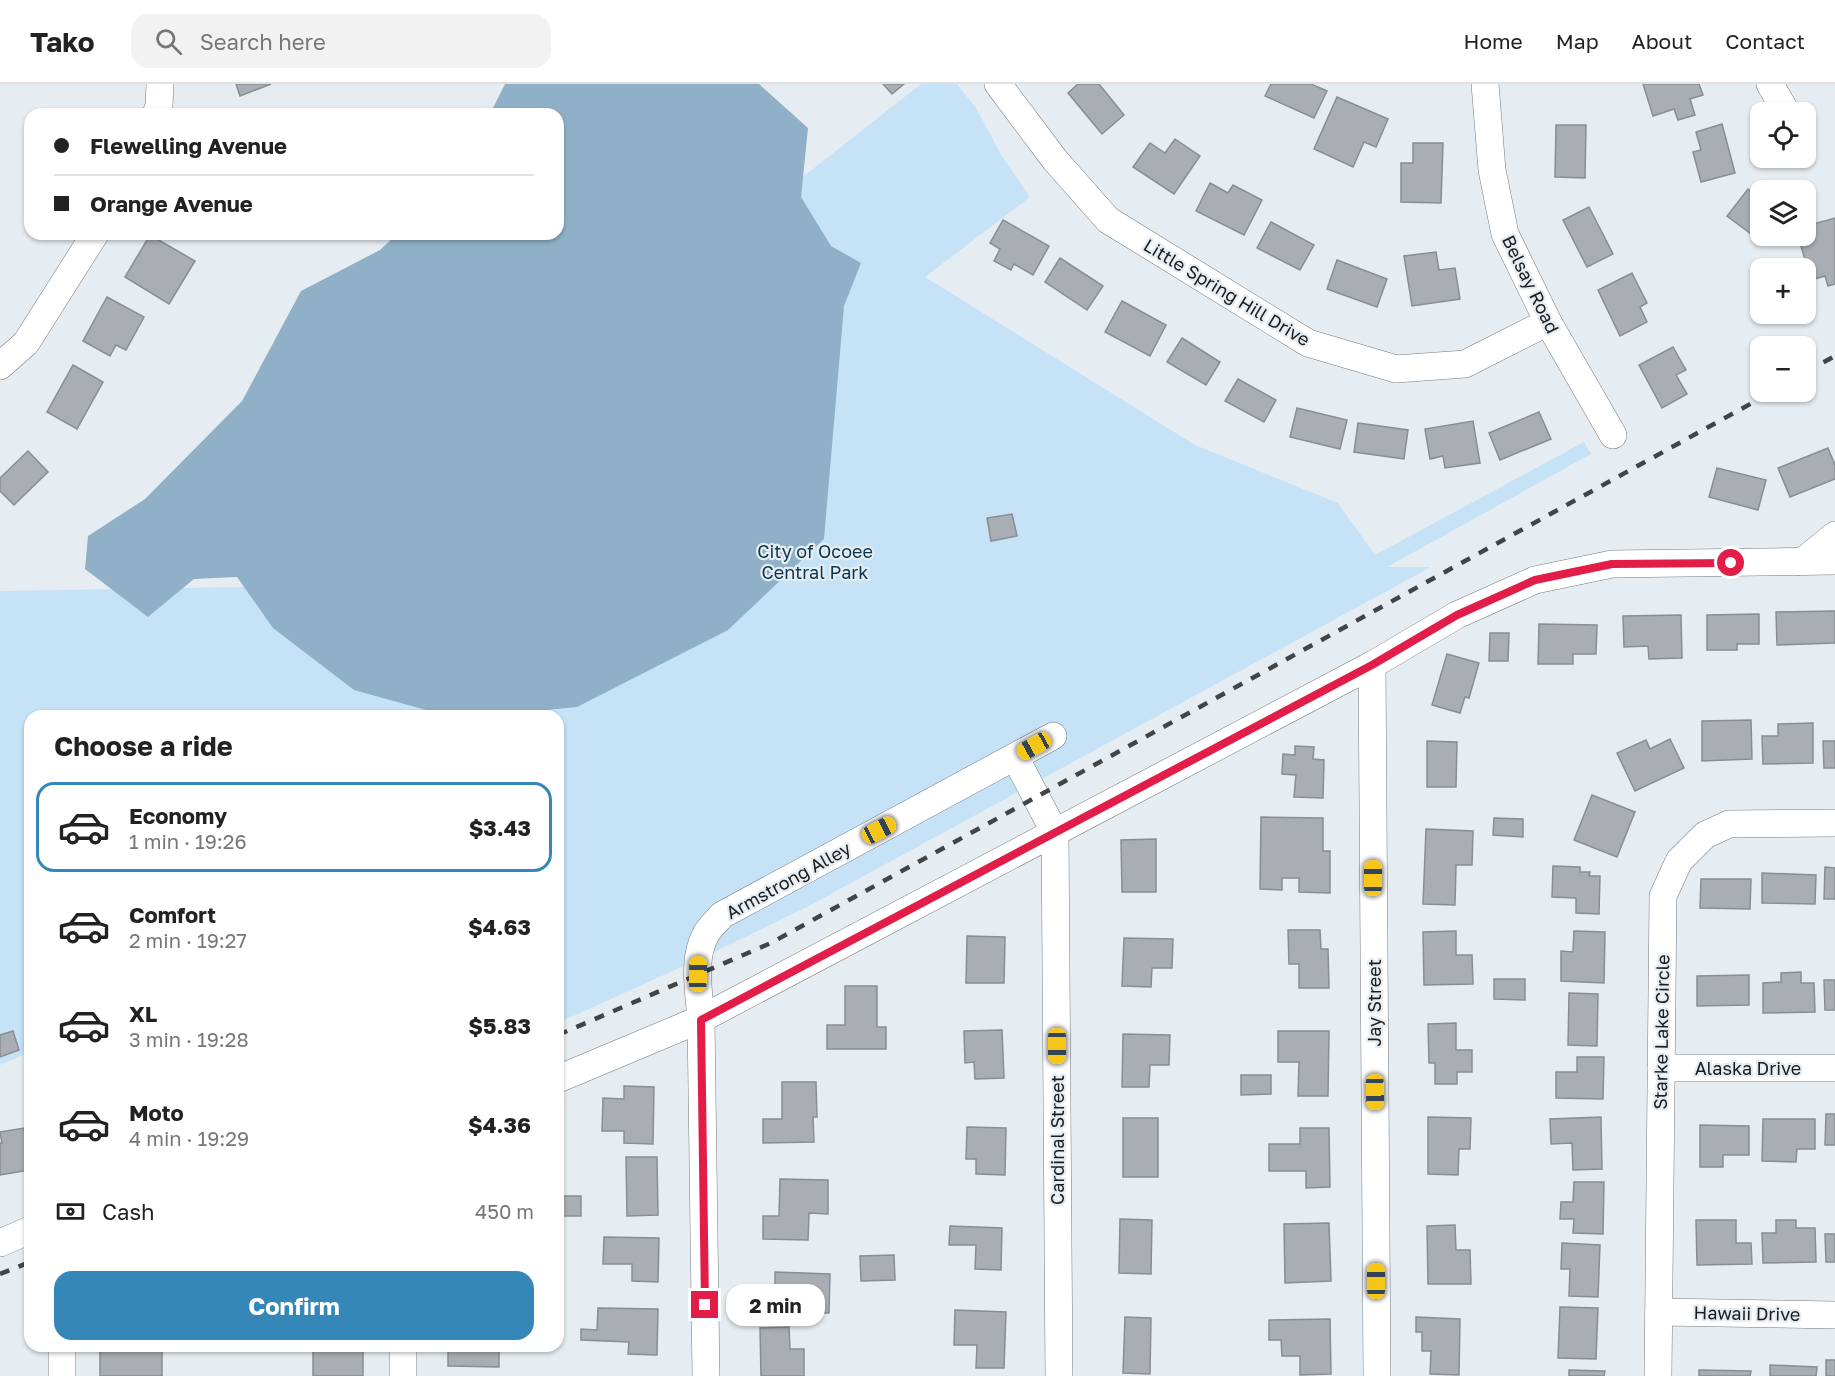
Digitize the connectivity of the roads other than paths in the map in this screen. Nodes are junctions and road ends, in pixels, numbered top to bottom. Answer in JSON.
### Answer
{"nodes":[{"id":1,"x":160,"y":84,"type":"edge"},
{"id":2,"x":998,"y":84,"type":"edge"},
{"id":3,"x":1485,"y":84,"type":"edge"},
{"id":4,"x":1770,"y":84,"type":"edge"},
{"id":5,"x":1780,"y":102,"type":"edge"},
{"id":6,"x":158,"y":108,"type":"edge"},
{"id":7,"x":91,"y":240,"type":"edge"},
{"id":8,"x":1548,"y":322,"type":"junction"},
{"id":9,"x":0,"y":366,"type":"edge"},
{"id":10,"x":1613,"y":435,"type":"dead end"},
{"id":11,"x":1835,"y":535,"type":"edge"},
{"id":12,"x":1835,"y":561,"type":"edge"},
{"id":13,"x":1802,"y":562,"type":"junction"},
{"id":14,"x":1372,"y":665,"type":"junction"},
{"id":15,"x":1053,"y":736,"type":"dead end"},
{"id":16,"x":1015,"y":757,"type":"junction"},
{"id":17,"x":1835,"y":823,"type":"edge"},
{"id":18,"x":1055,"y":833,"type":"junction"},
{"id":19,"x":701,"y":1020,"type":"junction"},
{"id":20,"x":1661,"y":1068,"type":"junction"},
{"id":21,"x":1835,"y":1068,"type":"edge"},
{"id":22,"x":564,"y":1077,"type":"edge"},
{"id":23,"x":24,"y":1233,"type":"edge"},
{"id":24,"x":0,"y":1243,"type":"edge"},
{"id":25,"x":1659,"y":1312,"type":"junction"},
{"id":26,"x":1835,"y":1315,"type":"edge"},
{"id":27,"x":62,"y":1352,"type":"edge"},
{"id":28,"x":403,"y":1352,"type":"edge"},
{"id":29,"x":62,"y":1376,"type":"edge"},
{"id":30,"x":403,"y":1376,"type":"edge"},
{"id":31,"x":706,"y":1376,"type":"edge"},
{"id":32,"x":1059,"y":1376,"type":"edge"},
{"id":33,"x":1377,"y":1376,"type":"edge"},
{"id":34,"x":1658,"y":1376,"type":"edge"}],
"edges":[{"from":1,"to":6,"type":"street"},
{"from":2,"to":8,"type":"street","name":"Little Spring Hill Drive"},
{"from":3,"to":8,"type":"street","name":"Belsay Road"},
{"from":4,"to":5,"type":"street"},
{"from":7,"to":9,"type":"street"},
{"from":8,"to":10,"type":"street","name":"Belsay Road"},
{"from":11,"to":13,"type":"street"},
{"from":12,"to":13,"type":"street"},
{"from":13,"to":14,"type":"street"},
{"from":14,"to":18,"type":"street"},
{"from":14,"to":33,"type":"street","name":"Jay Street"},
{"from":15,"to":16,"type":"street","name":"Armstrong Alley"},
{"from":16,"to":18,"type":"street"},
{"from":16,"to":19,"type":"street","name":"Armstrong Alley"},
{"from":17,"to":20,"type":"street","name":"Starke Lake Circle"},
{"from":18,"to":19,"type":"street"},
{"from":18,"to":32,"type":"street","name":"Cardinal Street"},
{"from":19,"to":22,"type":"street"},
{"from":19,"to":31,"type":"street","name":"Armstrong Alley"},
{"from":20,"to":21,"type":"street","name":"Alaska Drive"},
{"from":20,"to":25,"type":"street","name":"Starke Lake Circle"},
{"from":23,"to":24,"type":"street"},
{"from":25,"to":26,"type":"street","name":"Hawaii Drive"},
{"from":25,"to":34,"type":"street","name":"Starke Lake Circle"},
{"from":27,"to":29,"type":"street"},
{"from":28,"to":30,"type":"street"}]}
